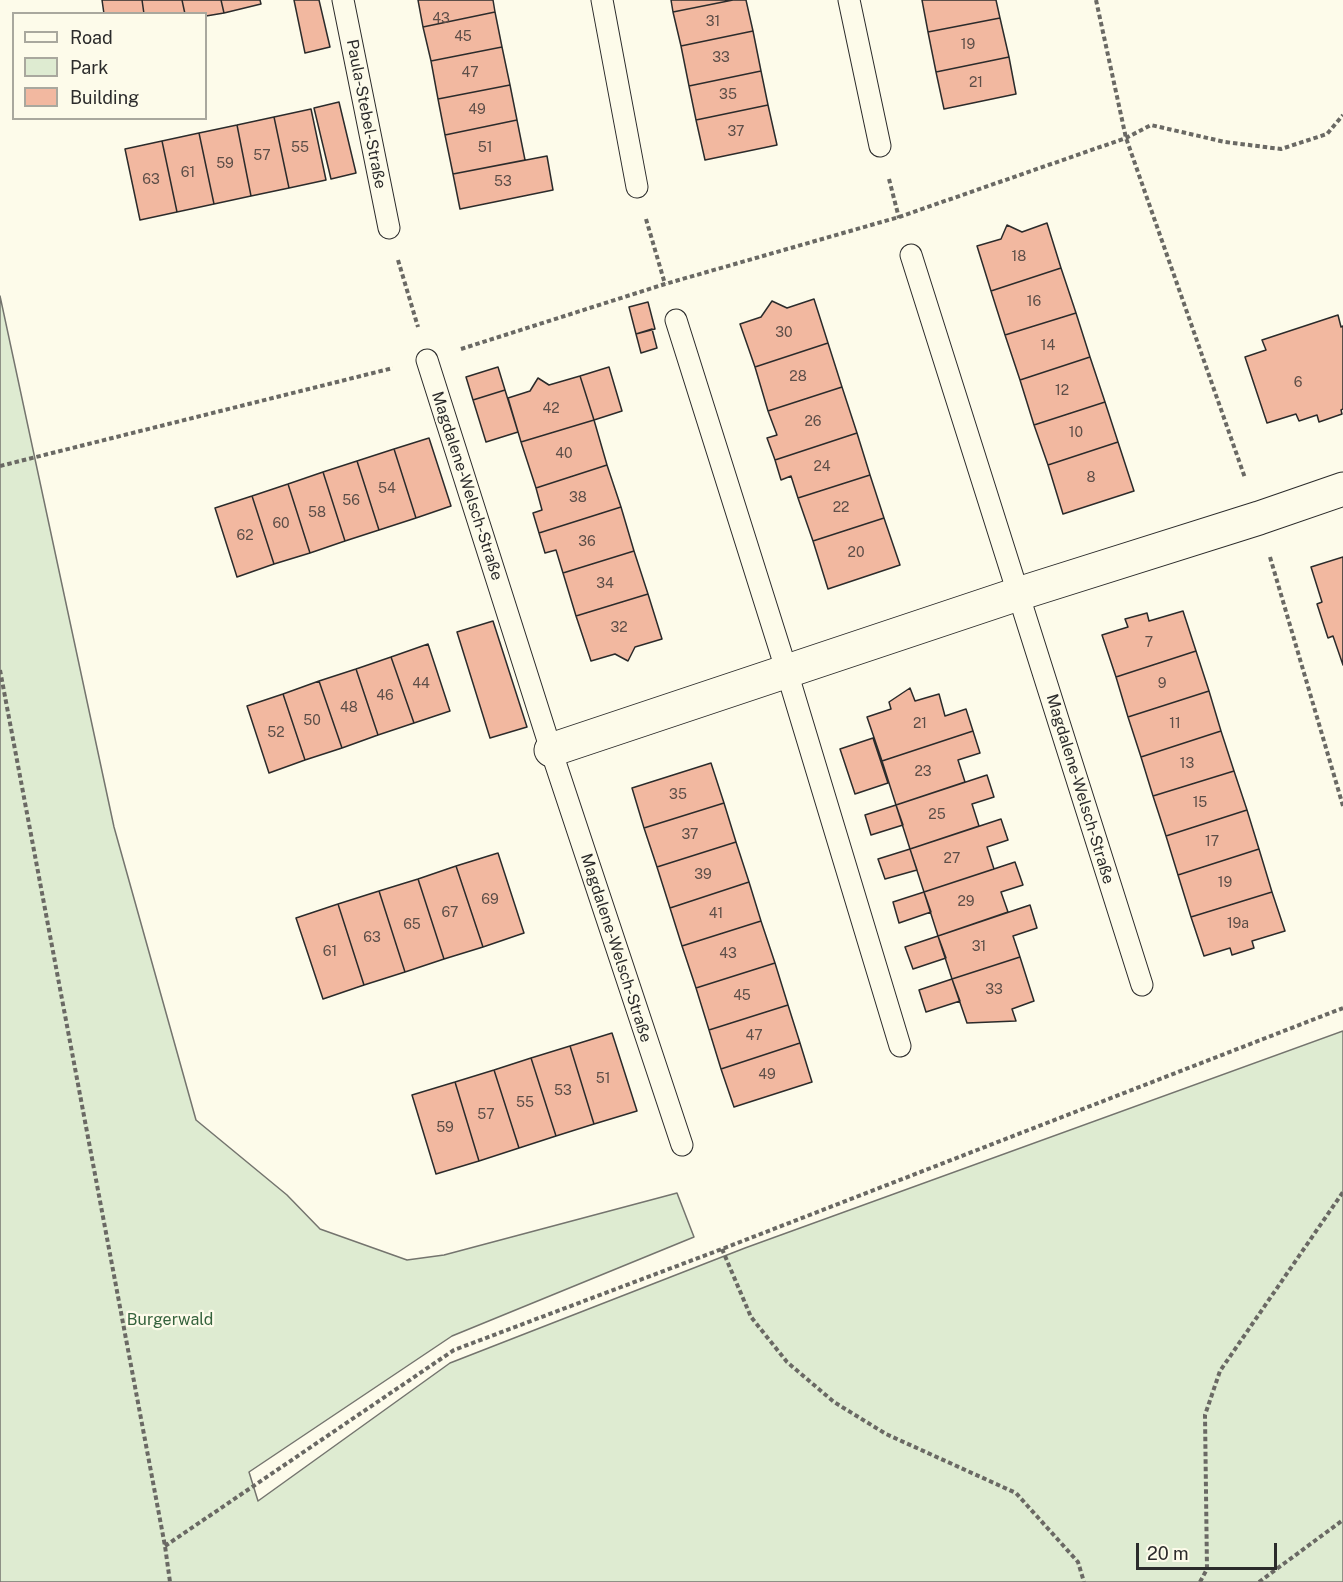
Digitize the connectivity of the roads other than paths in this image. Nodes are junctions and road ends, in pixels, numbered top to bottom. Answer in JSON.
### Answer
{"nodes":[{"id":1,"x":343,"y":0,"type":"edge"},
{"id":2,"x":602,"y":0,"type":"edge"},
{"id":3,"x":849,"y":0,"type":"edge"},
{"id":4,"x":880,"y":146,"type":"dead end"},
{"id":5,"x":637,"y":187,"type":"road end"},
{"id":6,"x":388,"y":228,"type":"road end"},
{"id":7,"x":911,"y":255,"type":"dead end"},
{"id":8,"x":676,"y":320,"type":"dead end"},
{"id":9,"x":427,"y":360,"type":"road end"},
{"id":10,"x":1343,"y":489,"type":"edge"},
{"id":11,"x":1018,"y":594,"type":"junction"},
{"id":12,"x":787,"y":672,"type":"junction"},
{"id":13,"x":551,"y":750,"type":"junction"},
{"id":14,"x":1142,"y":985,"type":"dead end"},
{"id":15,"x":900,"y":1046,"type":"dead end"},
{"id":16,"x":682,"y":1145,"type":"dead end"}],
"edges":[{"from":1,"to":6,"type":"lane","name":"Paula-Stebel-Straße"},
{"from":2,"to":5,"type":"lane"},
{"from":3,"to":4,"type":"lane"},
{"from":7,"to":11,"type":"lane","name":"Magdalene-Welsch-Straße"},
{"from":8,"to":12,"type":"lane"},
{"from":9,"to":13,"type":"lane","name":"Magdalene-Welsch-Straße"},
{"from":10,"to":11,"type":"street"},
{"from":11,"to":12,"type":"street"},
{"from":11,"to":14,"type":"lane","name":"Magdalene-Welsch-Straße"},
{"from":12,"to":13,"type":"street"},
{"from":12,"to":15,"type":"lane"},
{"from":13,"to":16,"type":"lane","name":"Magdalene-Welsch-Straße"}]}
